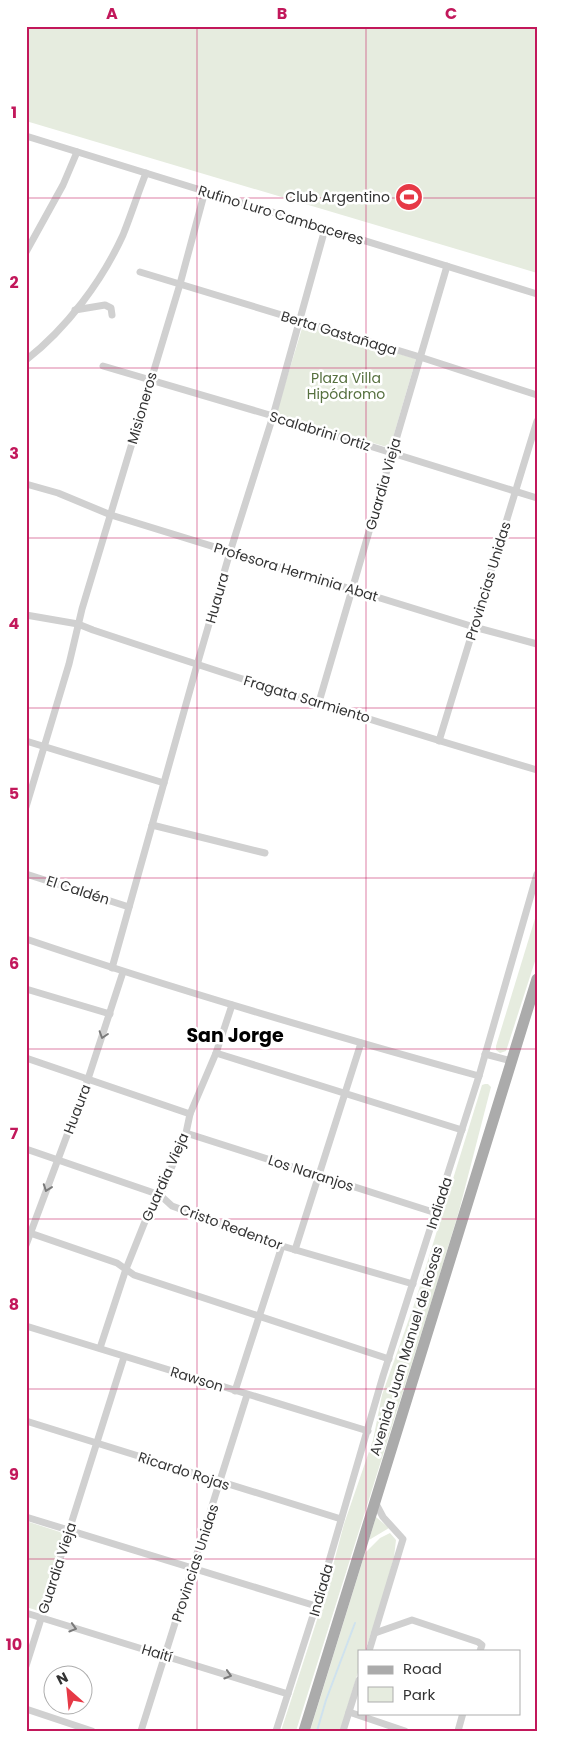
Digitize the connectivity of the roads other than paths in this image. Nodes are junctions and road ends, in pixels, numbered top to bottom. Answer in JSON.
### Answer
{"nodes":[{"id":1,"x":26,"y":136,"type":"edge"},
{"id":2,"x":77,"y":152,"type":"junction"},
{"id":3,"x":146,"y":173,"type":"junction"},
{"id":4,"x":204,"y":191,"type":"junction"},
{"id":5,"x":325,"y":229,"type":"junction"},
{"id":6,"x":26,"y":252,"type":"edge"},
{"id":7,"x":447,"y":266,"type":"junction"},
{"id":8,"x":140,"y":272,"type":"dead end"},
{"id":9,"x":180,"y":284,"type":"junction"},
{"id":10,"x":537,"y":294,"type":"edge"},
{"id":11,"x":75,"y":310,"type":"junction"},
{"id":12,"x":112,"y":315,"type":"dead end"},
{"id":13,"x":300,"y":322,"type":"junction"},
{"id":14,"x":420,"y":357,"type":"junction"},
{"id":15,"x":26,"y":360,"type":"edge"},
{"id":16,"x":103,"y":366,"type":"dead end"},
{"id":17,"x":150,"y":380,"type":"junction"},
{"id":18,"x":537,"y":395,"type":"edge"},
{"id":19,"x":273,"y":416,"type":"junction"},
{"id":20,"x":537,"y":421,"type":"edge"},
{"id":21,"x":392,"y":454,"type":"junction"},
{"id":22,"x":26,"y":484,"type":"edge"},
{"id":23,"x":515,"y":492,"type":"junction"},
{"id":24,"x":537,"y":498,"type":"edge"},
{"id":25,"x":111,"y":515,"type":"junction"},
{"id":26,"x":230,"y":552,"type":"junction"},
{"id":27,"x":352,"y":589,"type":"junction"},
{"id":28,"x":26,"y":615,"type":"edge"},
{"id":29,"x":78,"y":624,"type":"junction"},
{"id":30,"x":474,"y":627,"type":"junction"},
{"id":31,"x":537,"y":644,"type":"edge"},
{"id":32,"x":197,"y":665,"type":"junction"},
{"id":33,"x":319,"y":702,"type":"junction"},
{"id":34,"x":26,"y":741,"type":"edge"},
{"id":35,"x":439,"y":741,"type":"junction"},
{"id":36,"x":44,"y":745,"type":"junction"},
{"id":37,"x":537,"y":770,"type":"edge"},
{"id":38,"x":164,"y":783,"type":"junction"},
{"id":39,"x":26,"y":807,"type":"edge"},
{"id":40,"x":152,"y":825,"type":"junction"},
{"id":41,"x":265,"y":854,"type":"dead end"},
{"id":42,"x":26,"y":874,"type":"edge"},
{"id":43,"x":537,"y":874,"type":"edge"},
{"id":44,"x":130,"y":907,"type":"junction"},
{"id":45,"x":26,"y":939,"type":"edge"},
{"id":46,"x":112,"y":968,"type":"junction"},
{"id":47,"x":123,"y":972,"type":"junction"},
{"id":48,"x":537,"y":979,"type":"edge"},
{"id":49,"x":26,"y":989,"type":"edge"},
{"id":50,"x":232,"y":1005,"type":"junction"},
{"id":51,"x":110,"y":1014,"type":"junction"},
{"id":52,"x":361,"y":1043,"type":"junction"},
{"id":53,"x":216,"y":1053,"type":"junction"},
{"id":54,"x":486,"y":1054,"type":"junction"},
{"id":55,"x":26,"y":1058,"type":"edge"},
{"id":56,"x":511,"y":1061,"type":"junction"},
{"id":57,"x":479,"y":1076,"type":"junction"},
{"id":58,"x":88,"y":1079,"type":"junction"},
{"id":59,"x":345,"y":1093,"type":"junction"},
{"id":60,"x":190,"y":1114,"type":"junction"},
{"id":61,"x":462,"y":1130,"type":"junction"},
{"id":62,"x":186,"y":1133,"type":"junction"},
{"id":63,"x":26,"y":1149,"type":"edge"},
{"id":64,"x":58,"y":1159,"type":"junction"},
{"id":65,"x":318,"y":1175,"type":"junction"},
{"id":66,"x":160,"y":1195,"type":"junction"},
{"id":67,"x":436,"y":1213,"type":"junction"},
{"id":68,"x":30,"y":1233,"type":"junction"},
{"id":69,"x":26,"y":1245,"type":"edge"},
{"id":70,"x":282,"y":1246,"type":"junction"},
{"id":71,"x":295,"y":1250,"type":"junction"},
{"id":72,"x":126,"y":1269,"type":"junction"},
{"id":73,"x":413,"y":1284,"type":"junction"},
{"id":74,"x":259,"y":1316,"type":"junction"},
{"id":75,"x":26,"y":1326,"type":"edge"},
{"id":76,"x":100,"y":1348,"type":"junction"},
{"id":77,"x":124,"y":1356,"type":"junction"},
{"id":78,"x":389,"y":1359,"type":"junction"},
{"id":79,"x":235,"y":1391,"type":"junction"},
{"id":80,"x":248,"y":1395,"type":"junction"},
{"id":81,"x":26,"y":1421,"type":"edge"},
{"id":82,"x":368,"y":1431,"type":"junction"},
{"id":83,"x":97,"y":1443,"type":"junction"},
{"id":84,"x":220,"y":1483,"type":"junction"},
{"id":85,"x":374,"y":1502,"type":"junction"},
{"id":86,"x":26,"y":1517,"type":"edge"},
{"id":87,"x":341,"y":1519,"type":"junction"},
{"id":88,"x":70,"y":1531,"type":"junction"},
{"id":89,"x":193,"y":1569,"type":"junction"},
{"id":90,"x":316,"y":1606,"type":"junction"},
{"id":91,"x":26,"y":1614,"type":"edge"},
{"id":92,"x":41,"y":1618,"type":"junction"},
{"id":93,"x":375,"y":1633,"type":"junction"},
{"id":94,"x":481,"y":1648,"type":"edge"},
{"id":95,"x":369,"y":1650,"type":"edge"},
{"id":96,"x":165,"y":1656,"type":"junction"},
{"id":97,"x":26,"y":1666,"type":"edge"},
{"id":98,"x":358,"y":1683,"type":"edge"},
{"id":99,"x":288,"y":1694,"type":"junction"},
{"id":100,"x":26,"y":1710,"type":"edge"},
{"id":101,"x":349,"y":1712,"type":"junction"},
{"id":102,"x":463,"y":1714,"type":"edge"},
{"id":103,"x":92,"y":1731,"type":"edge"},
{"id":104,"x":141,"y":1731,"type":"edge"},
{"id":105,"x":276,"y":1731,"type":"edge"},
{"id":106,"x":304,"y":1731,"type":"edge"},
{"id":107,"x":343,"y":1731,"type":"edge"},
{"id":108,"x":405,"y":1731,"type":"edge"},
{"id":109,"x":458,"y":1731,"type":"edge"}],
"edges":[{"from":1,"to":2,"type":"street","name":"Rufino Luro Cambaceres"},
{"from":2,"to":3,"type":"street","name":"Rufino Luro Cambaceres"},
{"from":2,"to":6,"type":"street"},
{"from":3,"to":4,"type":"street","name":"Rufino Luro Cambaceres"},
{"from":3,"to":11,"type":"street"},
{"from":4,"to":5,"type":"street","name":"Rufino Luro Cambaceres"},
{"from":4,"to":9,"type":"street","name":"Misioneros"},
{"from":5,"to":7,"type":"street","name":"Rufino Luro Cambaceres"},
{"from":5,"to":13,"type":"street","name":"Huaura"},
{"from":7,"to":10,"type":"street","name":"Rufino Luro Cambaceres"},
{"from":7,"to":14,"type":"street","name":"Guardia Vieja"},
{"from":8,"to":9,"type":"street","name":"Berta Gastañaga"},
{"from":9,"to":13,"type":"street","name":"Berta Gastañaga"},
{"from":9,"to":17,"type":"street","name":"Misioneros"},
{"from":11,"to":12,"type":"street"},
{"from":11,"to":15,"type":"street"},
{"from":13,"to":14,"type":"street","name":"Berta Gastañaga"},
{"from":13,"to":19,"type":"street","name":"Huaura"},
{"from":14,"to":18,"type":"street","name":"Berta Gastañaga"},
{"from":14,"to":21,"type":"street","name":"Guardia Vieja"},
{"from":16,"to":17,"type":"street","name":"Scalabrini Ortiz"},
{"from":17,"to":19,"type":"street","name":"Scalabrini Ortiz"},
{"from":17,"to":25,"type":"street","name":"Misioneros"},
{"from":19,"to":21,"type":"street","name":"Scalabrini Ortiz"},
{"from":19,"to":26,"type":"street","name":"Huaura"},
{"from":20,"to":23,"type":"street","name":"Provincias Unidas"},
{"from":21,"to":23,"type":"street","name":"Scalabrini Ortiz"},
{"from":21,"to":27,"type":"street","name":"Guardia Vieja"},
{"from":22,"to":25,"type":"street","name":"Profesora Herminia Abat"},
{"from":23,"to":24,"type":"street","name":"Scalabrini Ortiz"},
{"from":23,"to":30,"type":"street","name":"Provincias Unidas"},
{"from":25,"to":26,"type":"street","name":"Profesora Herminia Abat"},
{"from":25,"to":29,"type":"street","name":"Misioneros"},
{"from":26,"to":27,"type":"street","name":"Profesora Herminia Abat"},
{"from":26,"to":32,"type":"street","name":"Huaura"},
{"from":27,"to":30,"type":"street","name":"Profesora Herminia Abat"},
{"from":27,"to":33,"type":"street","name":"Guardia Vieja"},
{"from":28,"to":29,"type":"street","name":"Fragata Sarmiento"},
{"from":29,"to":32,"type":"street","name":"Fragata Sarmiento"},
{"from":29,"to":36,"type":"street","name":"Misioneros"},
{"from":30,"to":31,"type":"street","name":"Profesora Herminia Abat"},
{"from":30,"to":35,"type":"street","name":"Provincias Unidas"},
{"from":32,"to":33,"type":"street","name":"Fragata Sarmiento"},
{"from":32,"to":38,"type":"street","name":"Huaura"},
{"from":33,"to":35,"type":"street","name":"Fragata Sarmiento"},
{"from":34,"to":36,"type":"street"},
{"from":35,"to":37,"type":"street","name":"Fragata Sarmiento"},
{"from":36,"to":38,"type":"street"},
{"from":36,"to":39,"type":"street","name":"Misioneros"},
{"from":38,"to":40,"type":"street","name":"Huaura"},
{"from":40,"to":41,"type":"street"},
{"from":40,"to":44,"type":"street","name":"Huaura"},
{"from":42,"to":44,"type":"street","name":"El Caldén"},
{"from":43,"to":54,"type":"street","name":"Indiada"},
{"from":44,"to":46,"type":"street","name":"Huaura"},
{"from":45,"to":46,"type":"street"},
{"from":46,"to":47,"type":"street"},
{"from":47,"to":50,"type":"street"},
{"from":47,"to":51,"type":"street","name":"Huaura"},
{"from":48,"to":56,"type":"main road","name":"Avenida Juan Manuel de Rosas"},
{"from":49,"to":51,"type":"street"},
{"from":50,"to":52,"type":"street"},
{"from":50,"to":53,"type":"street","name":"Guardia Vieja"},
{"from":51,"to":58,"type":"street","name":"Huaura","one_way":true},
{"from":52,"to":57,"type":"street"},
{"from":52,"to":59,"type":"street"},
{"from":53,"to":59,"type":"street"},
{"from":53,"to":60,"type":"street","name":"Guardia Vieja"},
{"from":54,"to":56,"type":"street"},
{"from":54,"to":57,"type":"street","name":"Indiada"},
{"from":55,"to":58,"type":"street"},
{"from":56,"to":85,"type":"main road","name":"Avenida Juan Manuel de Rosas"},
{"from":57,"to":61,"type":"street","name":"Indiada"},
{"from":58,"to":60,"type":"street"},
{"from":58,"to":64,"type":"street","name":"Huaura"},
{"from":59,"to":61,"type":"street"},
{"from":59,"to":65,"type":"street"},
{"from":60,"to":62,"type":"street","name":"Guardia Vieja"},
{"from":61,"to":67,"type":"street","name":"Indiada"},
{"from":62,"to":65,"type":"street","name":"Los Naranjos"},
{"from":62,"to":66,"type":"street","name":"Guardia Vieja"},
{"from":63,"to":64,"type":"street","name":"Cristo Redentor"},
{"from":64,"to":66,"type":"street","name":"Cristo Redentor"},
{"from":64,"to":68,"type":"street","name":"Huaura","one_way":true},
{"from":65,"to":67,"type":"street","name":"Los Naranjos"},
{"from":65,"to":71,"type":"street"},
{"from":66,"to":70,"type":"street","name":"Cristo Redentor"},
{"from":66,"to":72,"type":"street","name":"Guardia Vieja"},
{"from":67,"to":73,"type":"street","name":"Indiada"},
{"from":68,"to":69,"type":"street","name":"Huaura"},
{"from":68,"to":72,"type":"street"},
{"from":70,"to":71,"type":"street","name":"Cristo Redentor"},
{"from":70,"to":74,"type":"street"},
{"from":71,"to":73,"type":"street","name":"Cristo Redentor"},
{"from":72,"to":74,"type":"street"},
{"from":72,"to":76,"type":"street","name":"Guardia Vieja"},
{"from":73,"to":78,"type":"street","name":"Indiada"},
{"from":74,"to":78,"type":"street"},
{"from":74,"to":79,"type":"street"},
{"from":75,"to":76,"type":"street","name":"Rawson"},
{"from":76,"to":77,"type":"street","name":"Rawson"},
{"from":77,"to":79,"type":"street","name":"Rawson"},
{"from":77,"to":83,"type":"street","name":"Guardia Vieja"},
{"from":78,"to":82,"type":"street","name":"Indiada"},
{"from":79,"to":80,"type":"street","name":"Rawson"},
{"from":80,"to":82,"type":"street","name":"Rawson"},
{"from":80,"to":84,"type":"street","name":"Provincias Unidas"},
{"from":81,"to":83,"type":"street","name":"Ricardo Rojas"},
{"from":82,"to":87,"type":"street","name":"Indiada"},
{"from":83,"to":84,"type":"street","name":"Ricardo Rojas"},
{"from":83,"to":88,"type":"street","name":"Guardia Vieja"},
{"from":84,"to":87,"type":"street","name":"Ricardo Rojas"},
{"from":84,"to":89,"type":"street","name":"Provincias Unidas"},
{"from":85,"to":93,"type":"street"},
{"from":85,"to":106,"type":"main road","name":"Avenida Juan Manuel de Rosas"},
{"from":86,"to":88,"type":"street"},
{"from":87,"to":90,"type":"street","name":"Indiada"},
{"from":88,"to":89,"type":"street"},
{"from":88,"to":92,"type":"street","name":"Guardia Vieja"},
{"from":89,"to":90,"type":"street"},
{"from":89,"to":96,"type":"street","name":"Provincias Unidas"},
{"from":90,"to":99,"type":"street","name":"Indiada"},
{"from":91,"to":92,"type":"street","name":"Haití"},
{"from":92,"to":96,"type":"street","name":"Haití","one_way":true},
{"from":92,"to":97,"type":"street","name":"Guardia Vieja"},
{"from":93,"to":94,"type":"street"},
{"from":93,"to":95,"type":"street"},
{"from":96,"to":99,"type":"street","name":"Haití","one_way":true},
{"from":96,"to":104,"type":"street","name":"Provincias Unidas"},
{"from":98,"to":101,"type":"street"},
{"from":99,"to":105,"type":"street","name":"Indiada"},
{"from":100,"to":103,"type":"street"},
{"from":101,"to":107,"type":"street"},
{"from":101,"to":108,"type":"street"},
{"from":102,"to":109,"type":"street"}]}
